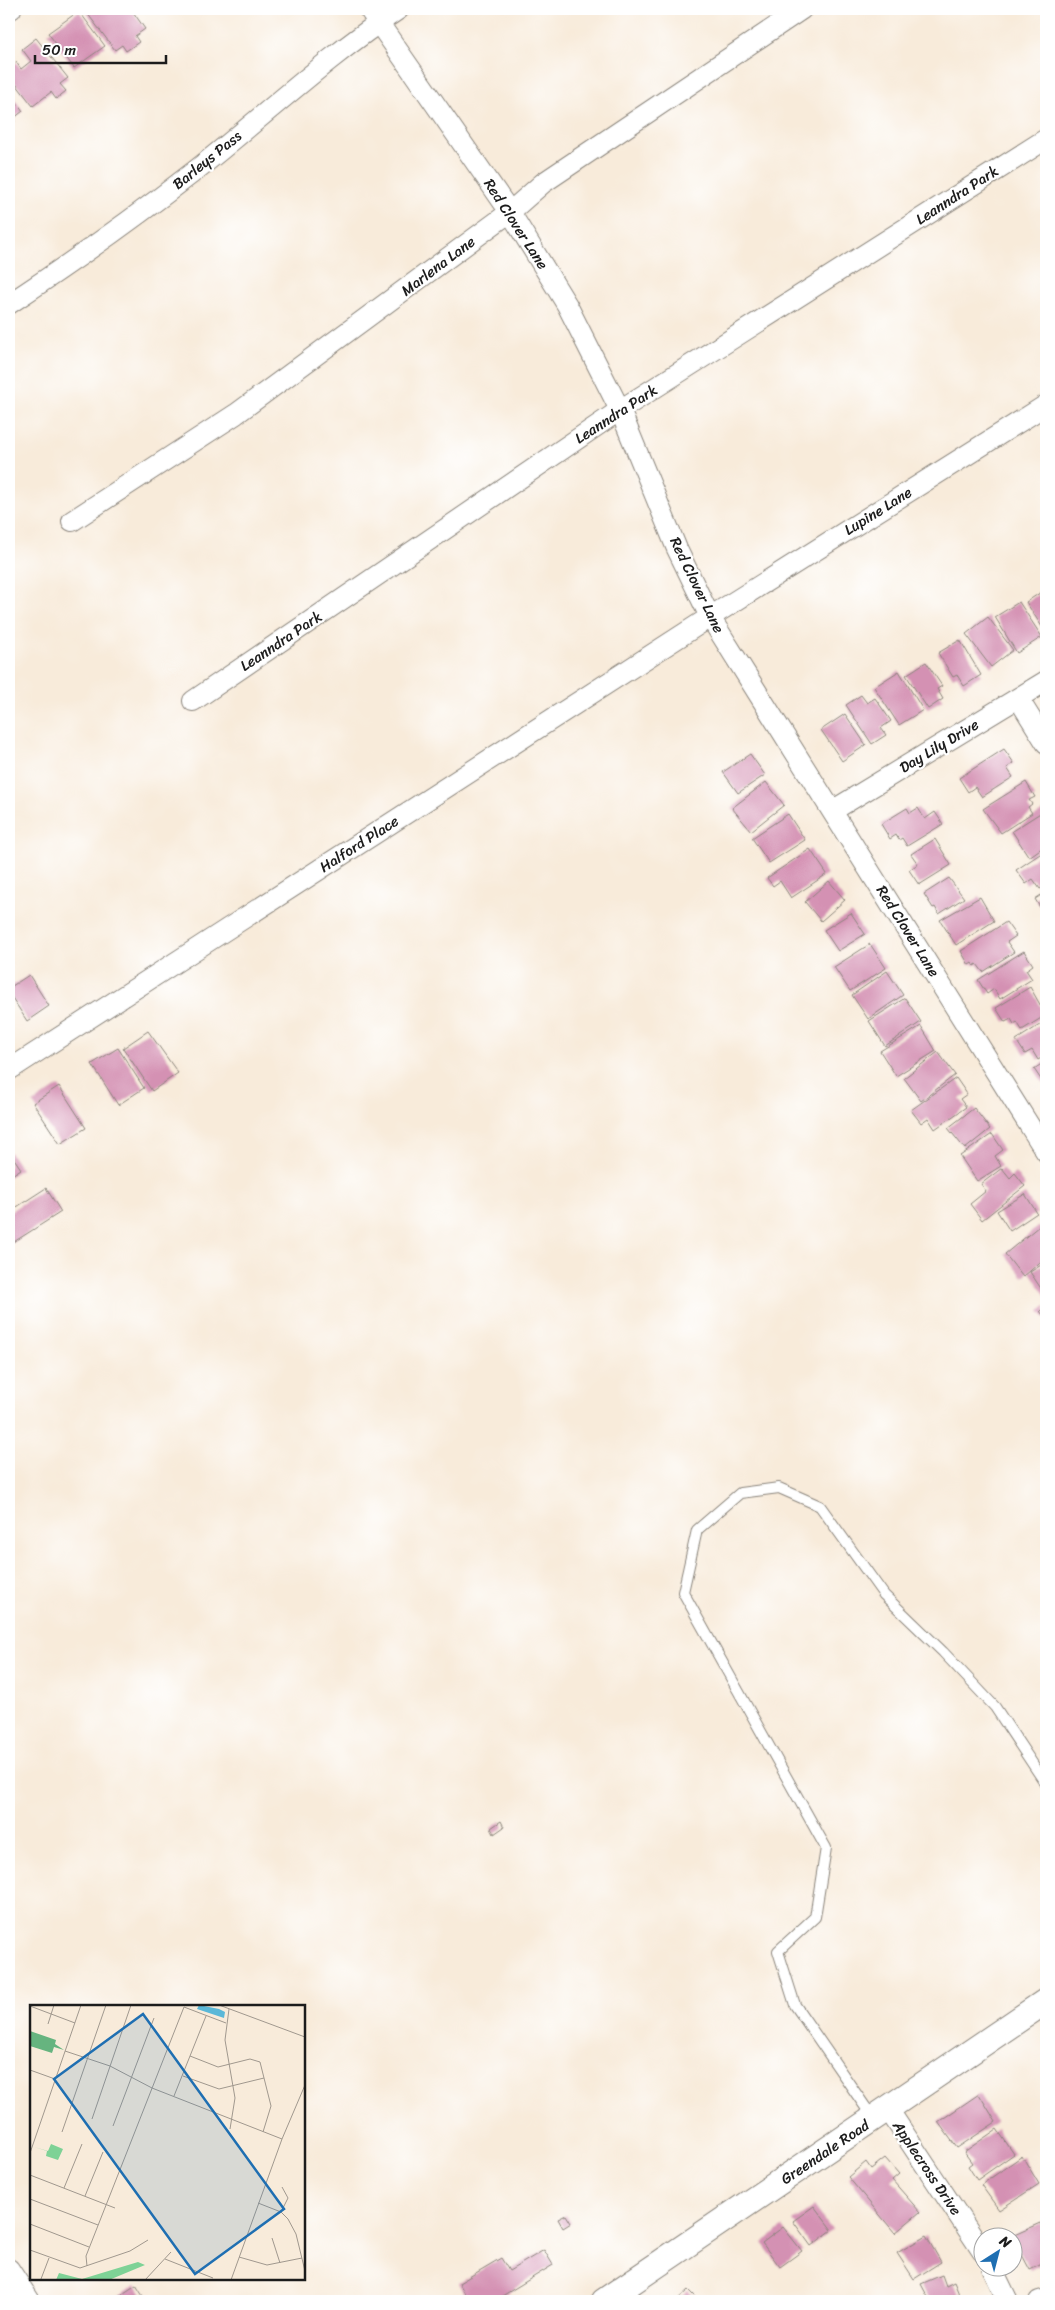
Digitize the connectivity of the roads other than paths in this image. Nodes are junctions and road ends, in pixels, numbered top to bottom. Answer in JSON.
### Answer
{"nodes":[{"id":1,"x":399,"y":9,"type":"edge"},
{"id":2,"x":802,"y":9,"type":"edge"},
{"id":3,"x":374,"y":16,"type":"edge"},
{"id":4,"x":1046,"y":138,"type":"edge"},
{"id":5,"x":510,"y":212,"type":"junction"},
{"id":6,"x":9,"y":304,"type":"edge"},
{"id":7,"x":1046,"y":405,"type":"edge"},
{"id":8,"x":620,"y":410,"type":"junction"},
{"id":9,"x":72,"y":522,"type":"dead end"},
{"id":10,"x":710,"y":618,"type":"junction"},
{"id":11,"x":1046,"y":681,"type":"edge"},
{"id":12,"x":1018,"y":698,"type":"junction"},
{"id":13,"x":193,"y":701,"type":"dead end"},
{"id":14,"x":1046,"y":743,"type":"edge"},
{"id":15,"x":832,"y":811,"type":"junction"},
{"id":16,"x":9,"y":1070,"type":"edge"},
{"id":17,"x":1046,"y":1152,"type":"edge"},
{"id":18,"x":1046,"y":1784,"type":"edge"},
{"id":19,"x":1046,"y":2001,"type":"edge"},
{"id":20,"x":881,"y":2114,"type":"junction"},
{"id":21,"x":972,"y":2237,"type":"edge"},
{"id":22,"x":9,"y":2269,"type":"edge"},
{"id":23,"x":997,"y":2278,"type":"edge"},
{"id":24,"x":1046,"y":2299,"type":"edge"},
{"id":25,"x":30,"y":2301,"type":"edge"},
{"id":26,"x":604,"y":2301,"type":"edge"},
{"id":27,"x":1008,"y":2301,"type":"edge"},
{"id":28,"x":1039,"y":2301,"type":"edge"}],
"edges":[{"from":1,"to":3,"type":"street","name":"Barleys Pass"},
{"from":2,"to":5,"type":"street","name":"Marlena Lane"},
{"from":3,"to":5,"type":"street","name":"Red Clover Lane"},
{"from":3,"to":6,"type":"street","name":"Barleys Pass"},
{"from":4,"to":8,"type":"street","name":"Leanndra Park"},
{"from":5,"to":8,"type":"street","name":"Red Clover Lane"},
{"from":5,"to":9,"type":"street","name":"Marlena Lane"},
{"from":7,"to":10,"type":"street","name":"Lupine Lane"},
{"from":8,"to":10,"type":"street","name":"Red Clover Lane"},
{"from":8,"to":13,"type":"street","name":"Leanndra Park"},
{"from":10,"to":15,"type":"street","name":"Red Clover Lane"},
{"from":10,"to":16,"type":"street","name":"Halford Place"},
{"from":11,"to":12,"type":"street","name":"Day Lily Drive"},
{"from":12,"to":14,"type":"street"},
{"from":12,"to":15,"type":"street","name":"Day Lily Drive"},
{"from":15,"to":17,"type":"street","name":"Red Clover Lane"},
{"from":18,"to":20,"type":"lane"},
{"from":19,"to":20,"type":"street","name":"Greendale Road"},
{"from":20,"to":21,"type":"street","name":"Applecross Drive"},
{"from":20,"to":26,"type":"street","name":"Greendale Road"},
{"from":22,"to":25,"type":"street"},
{"from":23,"to":27,"type":"street"},
{"from":24,"to":28,"type":"street"}]}
